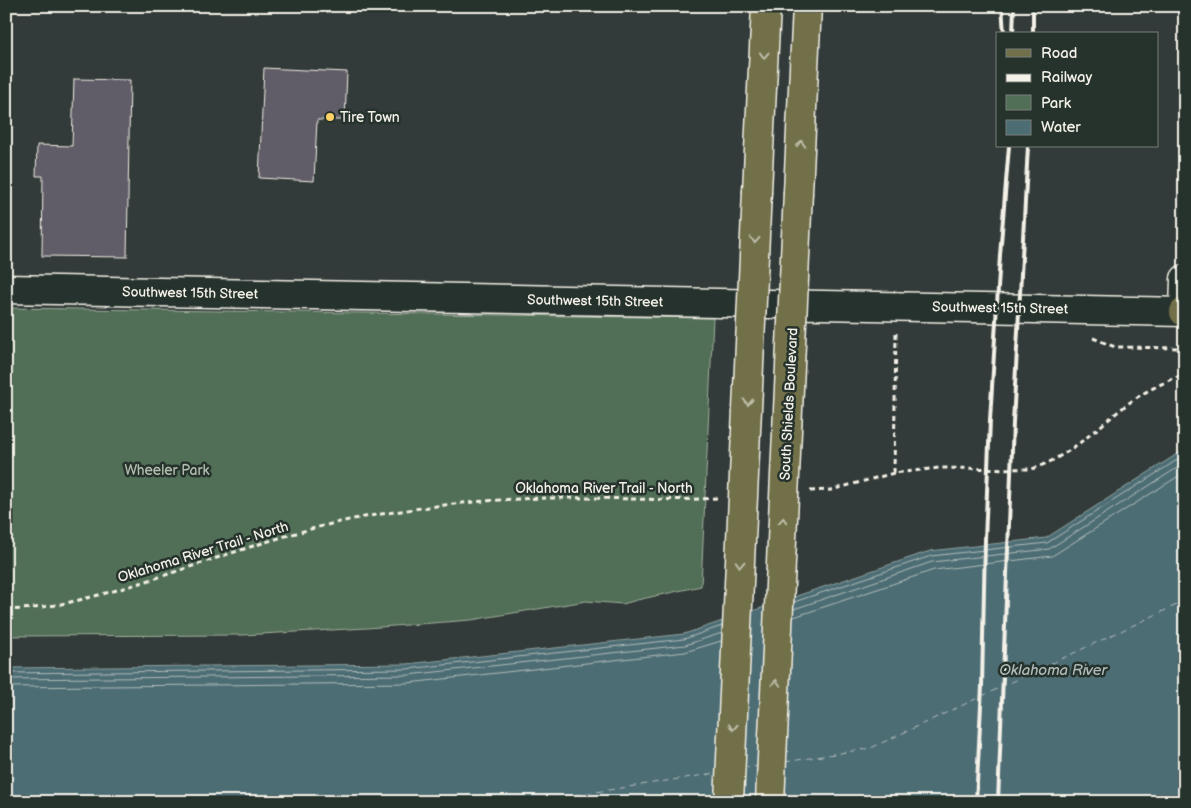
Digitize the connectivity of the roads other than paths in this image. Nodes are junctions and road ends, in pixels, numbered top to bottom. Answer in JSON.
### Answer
{"nodes":[{"id":1,"x":766,"y":6,"type":"edge"},
{"id":2,"x":807,"y":6,"type":"edge"},
{"id":3,"x":1185,"y":279,"type":"edge"},
{"id":4,"x":6,"y":289,"type":"edge"},
{"id":5,"x":1184,"y":312,"type":"edge"},
{"id":6,"x":729,"y":802,"type":"edge"},
{"id":7,"x":770,"y":802,"type":"edge"}],
"edges":[{"from":1,"to":6,"type":"main road","one_way":true,"bridge":true},
{"from":7,"to":2,"type":"main road","name":"South Shields Boulevard","one_way":true,"bridge":true},
{"from":3,"to":5,"type":"street"},
{"from":4,"to":5,"type":"street","name":"Southwest 15th Street"}]}
